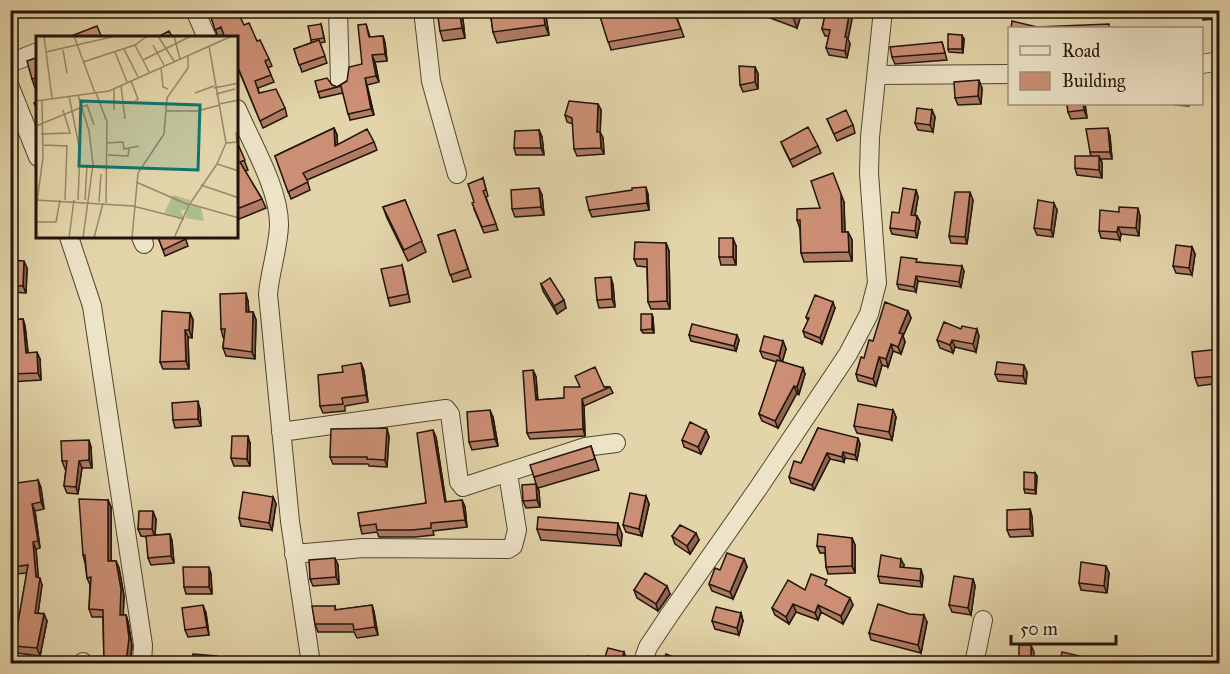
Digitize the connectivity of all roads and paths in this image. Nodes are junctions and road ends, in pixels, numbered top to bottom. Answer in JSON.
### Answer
{"nodes":[{"id":1,"x":195,"y":10,"type":"edge"},
{"id":2,"x":338,"y":10,"type":"edge"},
{"id":3,"x":423,"y":10,"type":"edge"},
{"id":4,"x":883,"y":10,"type":"edge"},
{"id":5,"x":206,"y":36,"type":"edge"},
{"id":6,"x":36,"y":53,"type":"edge"},
{"id":7,"x":1220,"y":61,"type":"edge"},
{"id":8,"x":10,"y":63,"type":"edge"},
{"id":9,"x":1203,"y":64,"type":"edge"},
{"id":10,"x":1008,"y":74,"type":"edge"},
{"id":11,"x":878,"y":75,"type":"junction"},
{"id":12,"x":340,"y":82,"type":"edge"},
{"id":13,"x":10,"y":87,"type":"edge"},
{"id":14,"x":238,"y":111,"type":"edge"},
{"id":15,"x":36,"y":151,"type":"edge"},
{"id":16,"x":457,"y":174,"type":"dead end"},
{"id":17,"x":69,"y":238,"type":"edge"},
{"id":18,"x":281,"y":432,"type":"junction"},
{"id":19,"x":616,"y":443,"type":"dead end"},
{"id":20,"x":507,"y":474,"type":"junction"},
{"id":21,"x":294,"y":554,"type":"junction"},
{"id":22,"x":983,"y":620,"type":"dead end"},
{"id":23,"x":142,"y":663,"type":"edge"},
{"id":24,"x":311,"y":663,"type":"edge"},
{"id":25,"x":642,"y":663,"type":"edge"},
{"id":26,"x":974,"y":663,"type":"edge"}],
"edges":[{"from":1,"to":5,"type":"street"},
{"from":2,"to":12,"type":"street"},
{"from":3,"to":16,"type":"street"},
{"from":4,"to":11,"type":"street"},
{"from":6,"to":8,"type":"street"},
{"from":7,"to":9,"type":"street"},
{"from":10,"to":11,"type":"street"},
{"from":11,"to":25,"type":"street"},
{"from":13,"to":15,"type":"street"},
{"from":14,"to":18,"type":"street"},
{"from":17,"to":23,"type":"street"},
{"from":18,"to":20,"type":"street"},
{"from":18,"to":21,"type":"street"},
{"from":19,"to":20,"type":"street"},
{"from":20,"to":21,"type":"street"},
{"from":21,"to":24,"type":"street"},
{"from":22,"to":26,"type":"street"}]}
